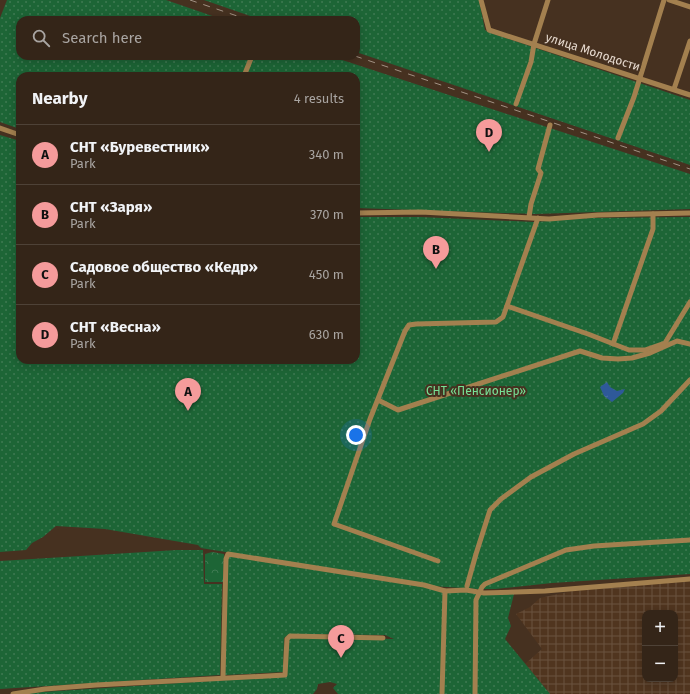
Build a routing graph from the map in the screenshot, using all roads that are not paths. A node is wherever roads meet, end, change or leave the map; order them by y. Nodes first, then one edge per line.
1 (481, 0) edge
2 (548, 0) edge
3 (664, 0) edge
4 (669, 0) edge
5 (690, 7) edge
6 (690, 41) edge
7 (534, 44) junction
8 (250, 60) edge
9 (246, 72) edge
10 (640, 78) junction
11 (674, 89) junction
12 (690, 94) edge
13 (516, 104) dead end
14 (550, 125) dead end
15 (0, 128) edge
16 (16, 133) edge
17 (618, 138) dead end
18 (360, 213) edge
19 (690, 213) edge
20 (653, 214) junction
21 (529, 217) junction
22 (538, 218) junction
23 (690, 302) edge
24 (507, 306) junction
25 (613, 344) junction
26 (690, 344) edge
27 (690, 380) edge
28 (378, 400) junction
29 (690, 540) edge
30 (438, 561) dead end
31 (690, 579) edge
32 (467, 586) dead end
33 (445, 591) junction
34 (480, 592) junction
35 (383, 638) dead end
36 (223, 677) junction
37 (13, 694) edge
38 (442, 694) edge
39 (475, 694) edge

1 - 7 street, улица Молодости
2 - 7 street
3 - 10 street
4 - 5 street
6 - 11 street
7 - 10 street, улица Молодости
7 - 13 street
8 - 9 street
10 - 11 street, улица Молодости
10 - 17 street
11 - 12 street, улица Молодости
14 - 21 street
15 - 16 street
18 - 21 street
19 - 20 street
20 - 22 street
20 - 25 street
21 - 22 street
22 - 24 street
23 - 25 street
24 - 25 street
24 - 28 street
26 - 28 street
27 - 32 street
28 - 30 street
29 - 34 street
31 - 34 street
33 - 34 street
33 - 36 street
33 - 38 street
34 - 39 street
35 - 36 street
36 - 37 street

